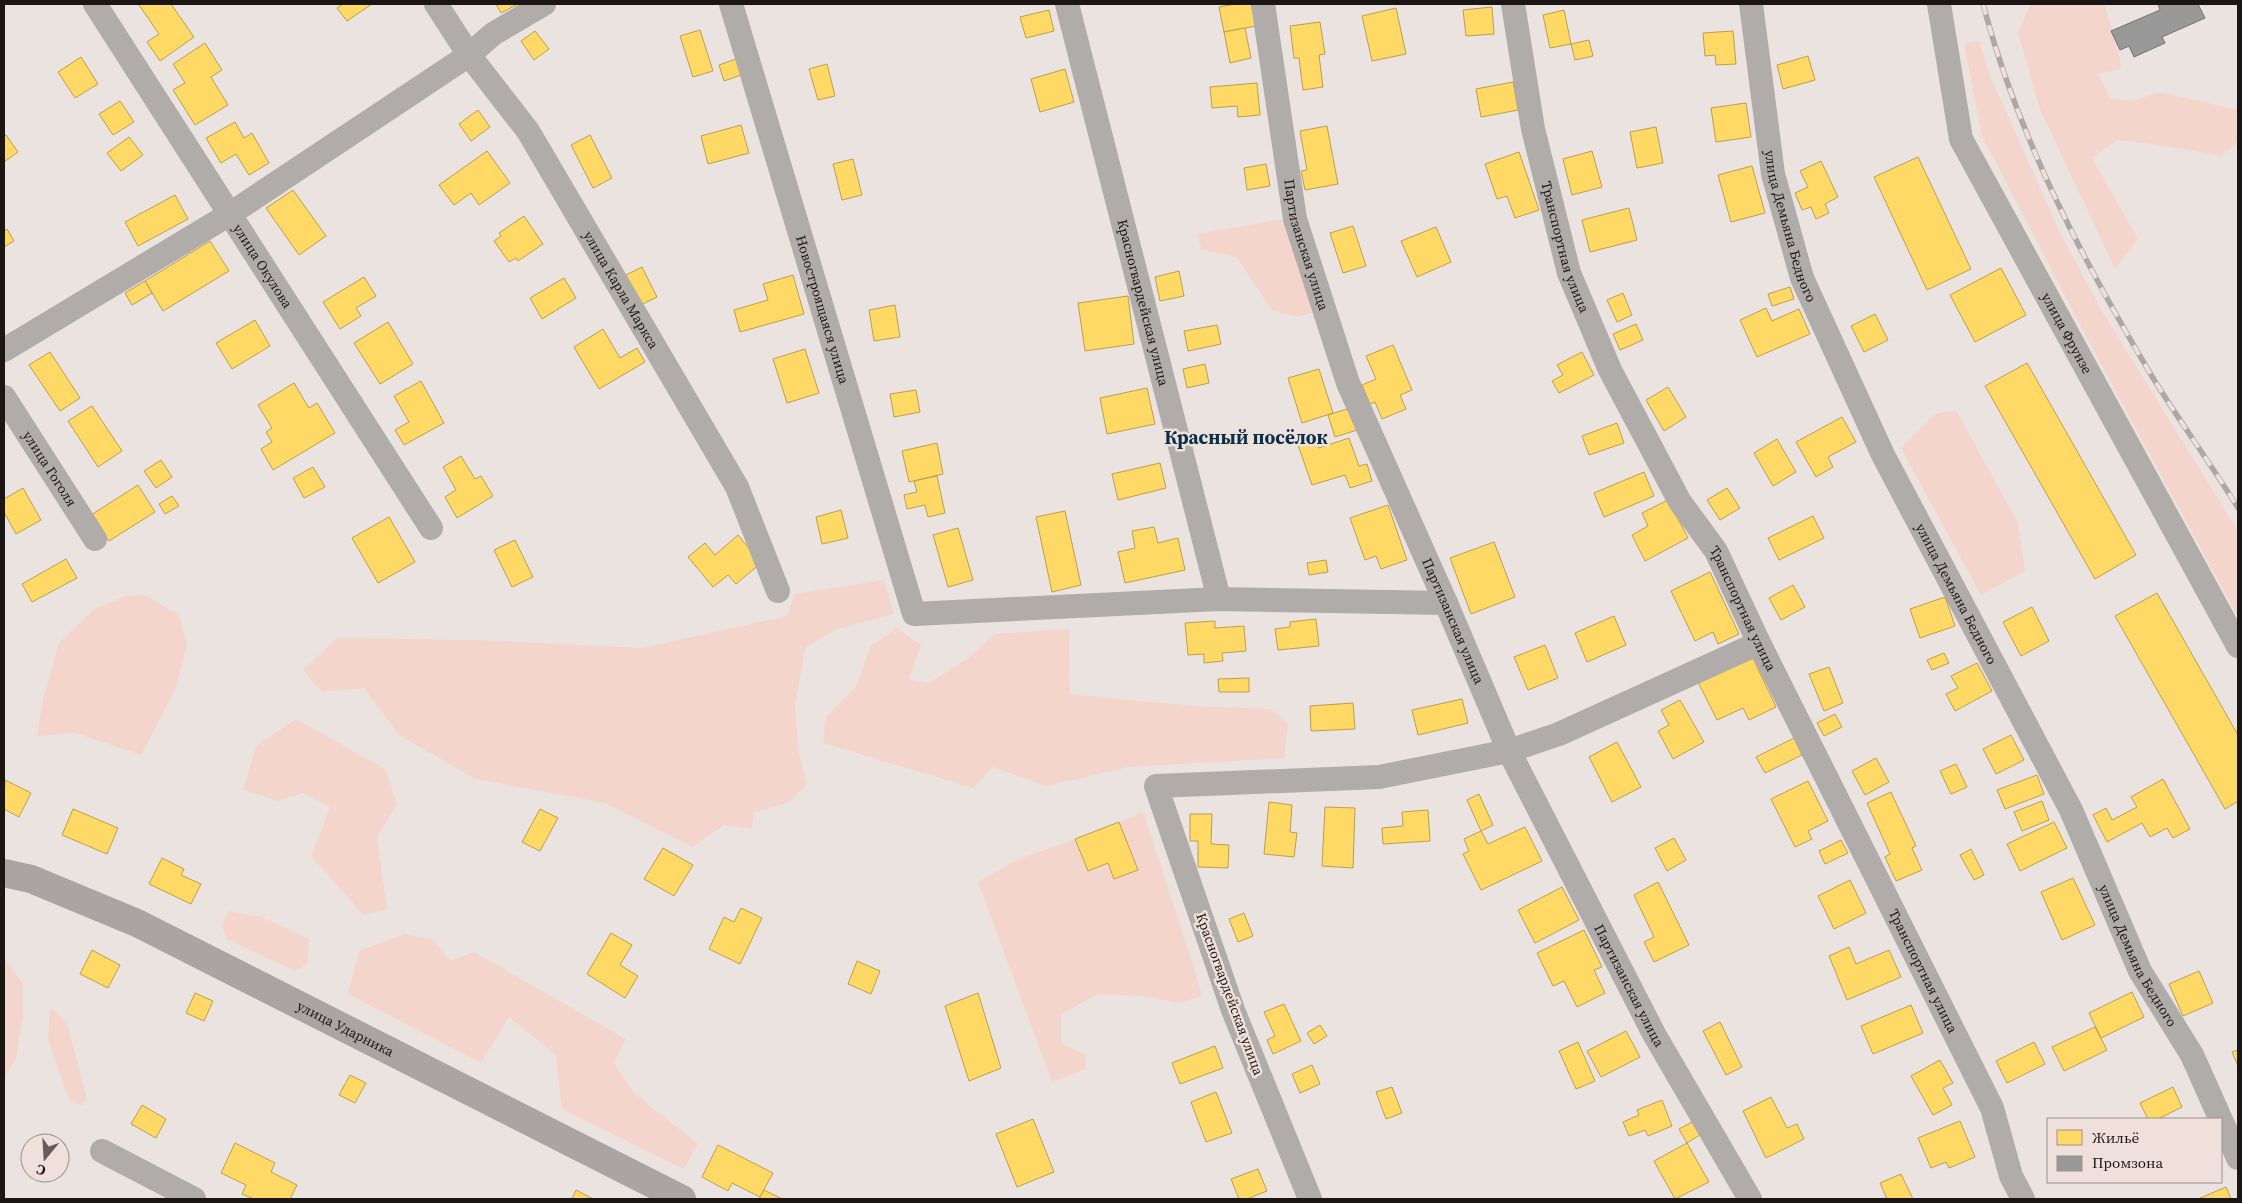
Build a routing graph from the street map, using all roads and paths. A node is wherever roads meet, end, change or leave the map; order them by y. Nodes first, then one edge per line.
1 (95, 4) edge
2 (436, 4) edge
3 (544, 4) edge
4 (731, 4) edge
5 (1068, 4) edge
6 (1263, 4) edge
7 (1513, 4) edge
8 (1751, 4) edge
9 (1939, 4) edge
10 (469, 55) junction
11 (230, 214) junction
12 (4, 350) edge
13 (4, 397) edge
14 (431, 528) dead end
15 (95, 539) dead end
16 (778, 590) dead end
17 (1219, 599) junction
18 (1446, 603) junction
19 (1759, 643) junction
20 (2238, 646) edge
21 (1509, 751) junction
22 (4, 872) edge
23 (2220, 1118) edge
24 (2222, 1122) edge
25 (102, 1151) dead end
26 (2238, 1158) edge
27 (194, 1199) edge
28 (682, 1199) edge
29 (1310, 1199) edge
30 (1750, 1199) edge
31 (2023, 1199) edge

1 - 11 street, улица Окулова
2 - 10 street, улица Карла Маркса
3 - 10 street
4 - 17 street, Новостроящаяся улица
5 - 17 street, Красногвардейская улица
6 - 18 street, Партизанская улица
7 - 19 street, Транспортная улица
8 - 23 street, улица Демьяна Бедного
9 - 20 street, улица Фрунзе
10 - 11 street
10 - 16 street, улица Карла Маркса
11 - 12 street
11 - 14 street, улица Окулова
13 - 15 street, улица Гоголя
17 - 18 street
18 - 21 street, Партизанская улица
19 - 21 street
19 - 31 street, Транспортная улица
21 - 29 street, Красногвардейская улица
21 - 30 street, Партизанская улица
22 - 28 main road, улица Ударника
24 - 26 street, улица Демьяна Бедного
25 - 27 street

